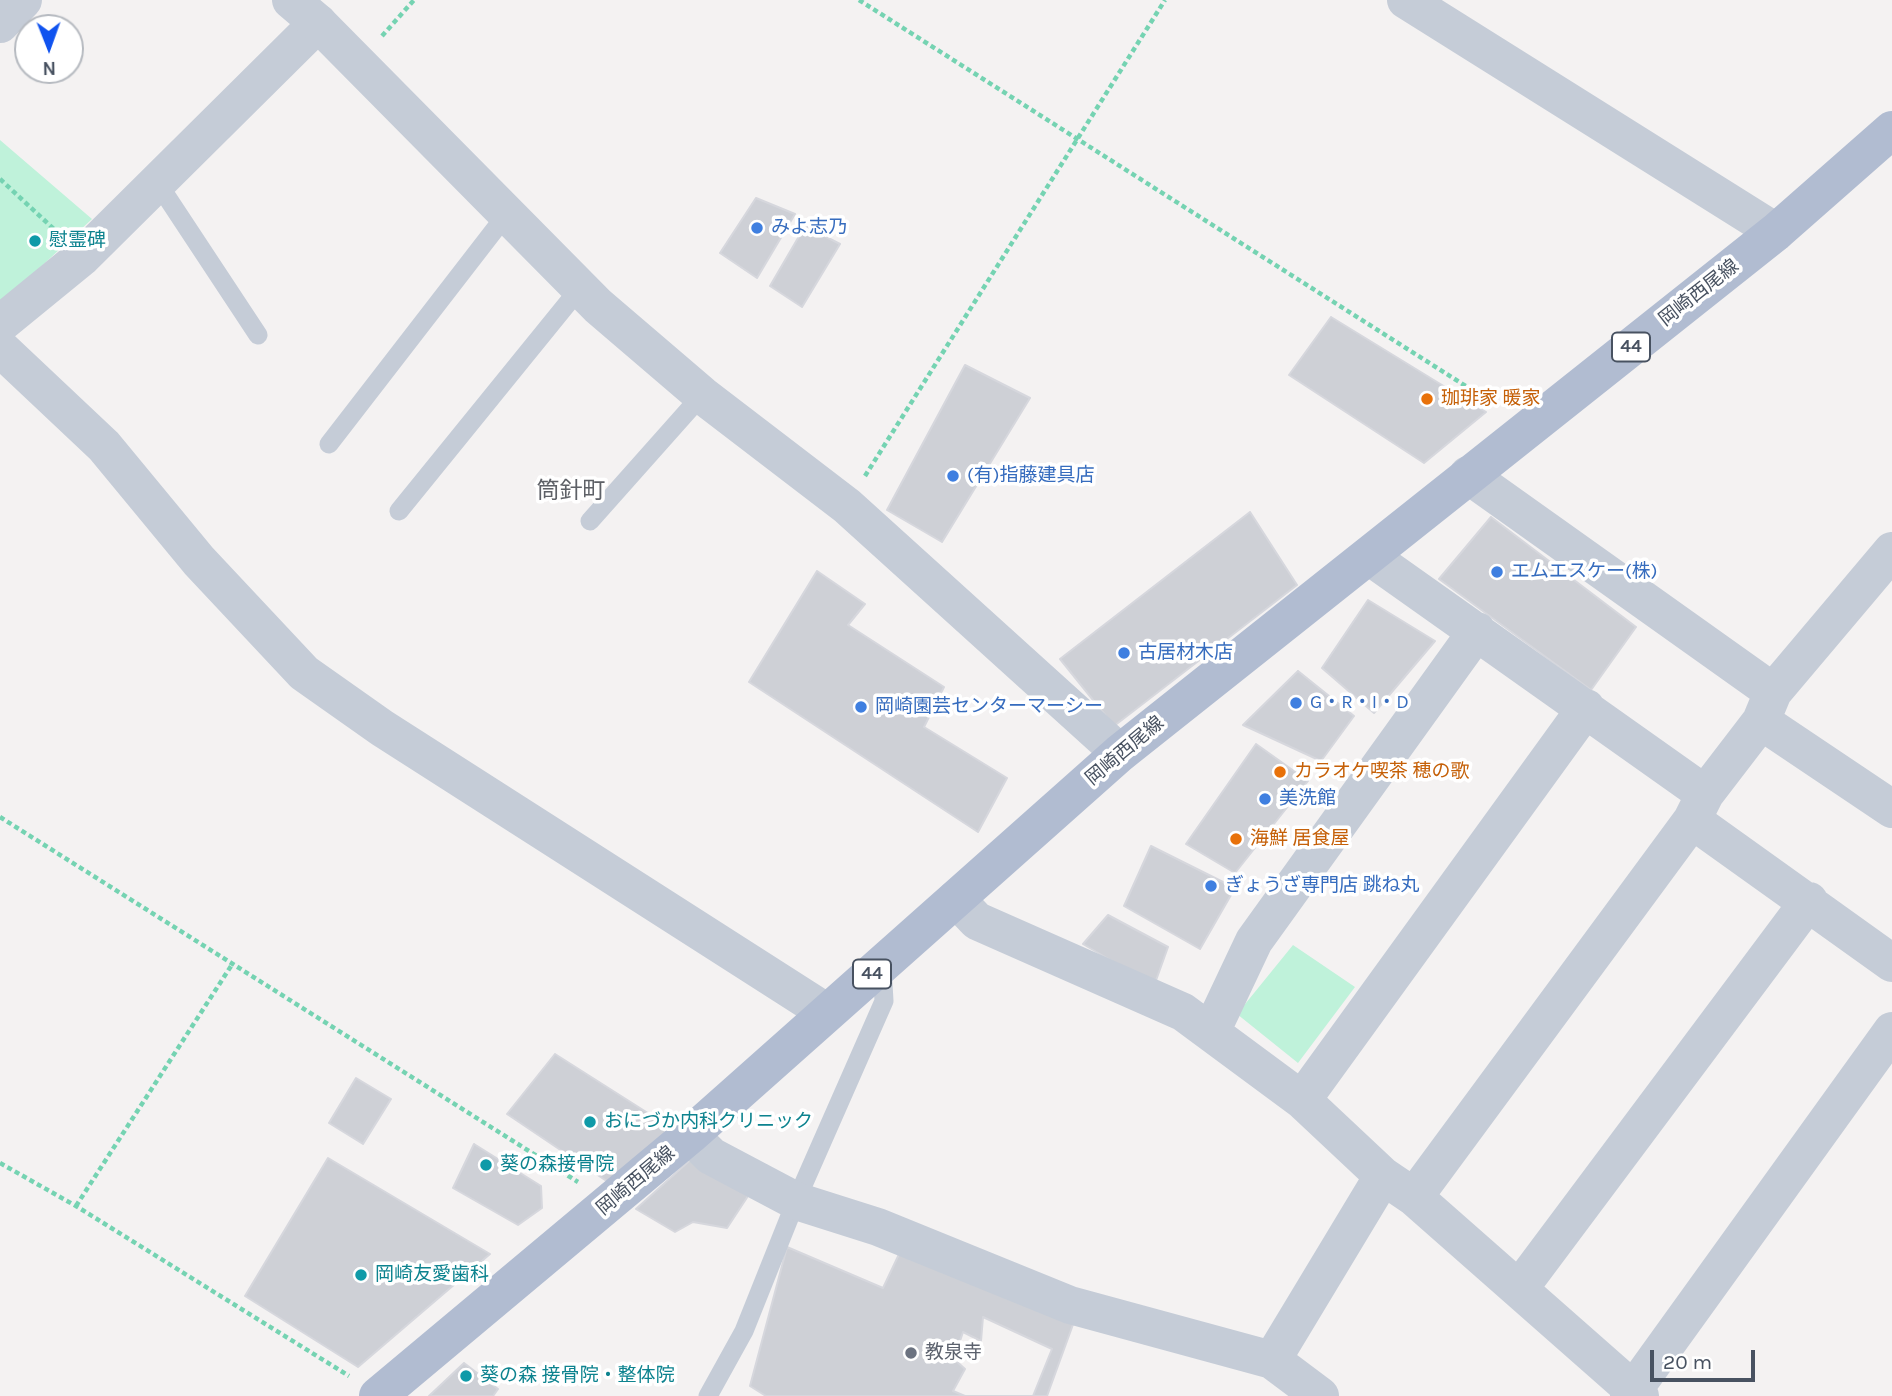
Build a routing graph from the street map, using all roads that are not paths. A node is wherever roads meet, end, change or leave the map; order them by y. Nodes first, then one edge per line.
1 (23, 0) edge
2 (1406, 0) edge
3 (304, 11) edge
4 (0, 24) edge
5 (1891, 131) edge
6 (157, 182) junction
7 (506, 215) junction
8 (1776, 232) junction
9 (580, 288) junction
10 (0, 324) edge
11 (258, 335) dead end
12 (0, 348) edge
13 (702, 395) junction
14 (329, 444) dead end
15 (1468, 475) junction
16 (399, 511) dead end
17 (590, 522) dead end
18 (1892, 551) edge
19 (1369, 556) junction
20 (1477, 631) junction
21 (1767, 706) junction
22 (1586, 708) junction
23 (1120, 753) junction
24 (1698, 807) junction
25 (1892, 809) edge
26 (956, 899) junction
27 (1809, 901) junction
28 (1892, 962) edge
29 (882, 965) junction
30 (826, 1012) junction
31 (1892, 1031) edge
32 (1211, 1032) junction
33 (1302, 1100) junction
34 (690, 1135) junction
35 (1382, 1176) junction
36 (1414, 1196) junction
37 (796, 1201) junction
38 (1519, 1289) junction
39 (1272, 1360) junction
40 (1634, 1394) edge
41 (379, 1396) edge
42 (708, 1396) edge
43 (1320, 1396) edge

1 - 4 street
2 - 8 street
3 - 6 street
3 - 7 street
5 - 8 main road, 岡崎西尾線 / 44
6 - 10 street
6 - 11 lane
7 - 9 street
7 - 14 lane
8 - 15 main road, 岡崎西尾線 / 44
9 - 13 street
9 - 16 lane
12 - 30 street
13 - 17 lane
13 - 23 street
15 - 19 main road, 岡崎西尾線 / 44
15 - 21 street
18 - 21 street
19 - 20 street
19 - 23 main road, 岡崎西尾線 / 44
20 - 22 street
20 - 32 street
21 - 24 street
21 - 25 street
22 - 24 street
22 - 33 street
23 - 26 main road, 岡崎西尾線 / 44
24 - 27 street
24 - 36 street
26 - 29 main road, 岡崎西尾線 / 44
26 - 32 street
27 - 28 street
27 - 38 street
29 - 30 main road, 岡崎西尾線 / 44
29 - 37 lane
30 - 34 main road, 岡崎西尾線 / 44
31 - 40 street
32 - 33 street
33 - 35 street
34 - 37 street
34 - 41 main road, 岡崎西尾線 / 44
35 - 36 street
35 - 39 street
36 - 38 street
37 - 39 street
37 - 42 lane
38 - 40 street
39 - 43 street

